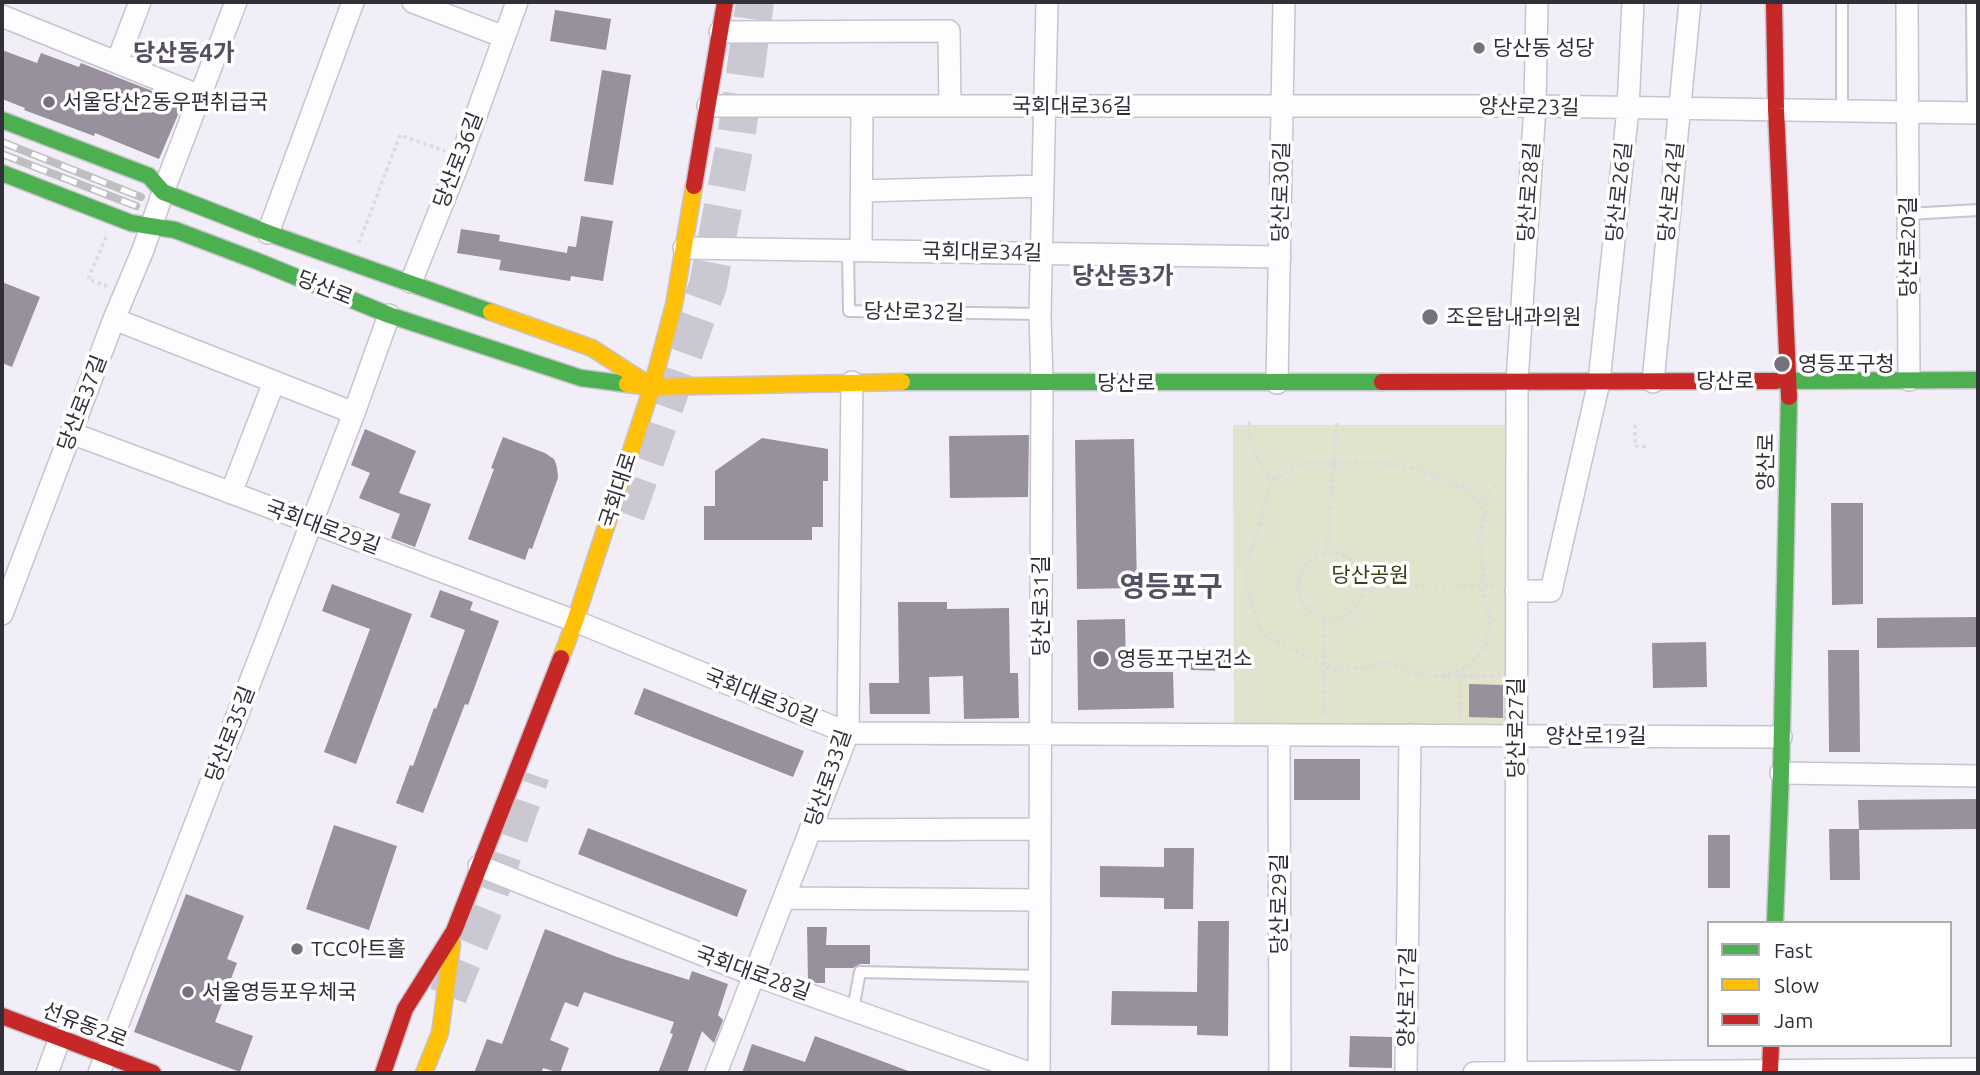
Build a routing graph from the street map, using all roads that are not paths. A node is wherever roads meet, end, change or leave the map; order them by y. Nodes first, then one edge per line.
1 (140, 2) edge
2 (236, 2) edge
3 (353, 2) edge
4 (413, 2) edge
5 (517, 2) edge
6 (725, 2) edge
7 (1047, 2) edge
8 (1284, 2) edge
9 (1537, 2) edge
10 (1633, 2) edge
11 (1690, 2) edge
12 (1774, 2) edge
13 (1842, 2) edge
14 (1908, 2) edge
15 (1972, 2) edge
16 (2, 16) edge
17 (720, 32) junction
18 (505, 37) junction
19 (117, 62) junction
20 (200, 96) junction
21 (708, 106) junction
22 (862, 106) junction
23 (950, 106) junction
24 (1044, 106) junction
25 (1535, 106) junction
26 (1283, 107) junction
27 (1628, 109) junction
28 (1679, 109) junction
29 (1776, 110) junction
30 (1842, 111) junction
31 (1907, 113) junction
32 (1975, 113) edge
33 (2, 120) edge
34 (2, 173) edge
35 (1042, 186) junction
36 (862, 191) junction
37 (163, 192) junction
38 (1978, 210) edge
39 (1908, 214) junction
40 (151, 225) junction
41 (276, 236) junction
42 (684, 248) junction
43 (854, 250) junction
44 (1041, 253) junction
45 (1280, 257) junction
46 (249, 258) junction
47 (411, 282) junction
48 (389, 314) junction
49 (1040, 314) junction
50 (114, 319) junction
51 (1909, 380) junction
52 (1978, 380) edge
53 (1789, 381) junction
54 (274, 382) junction
55 (852, 382) junction
56 (1517, 382) junction
57 (1599, 382) junction
58 (1653, 382) junction
59 (1042, 383) junction
60 (1277, 383) junction
61 (652, 387) junction
62 (354, 413) junction
63 (71, 433) junction
64 (231, 493) junction
65 (311, 523) junction
66 (1516, 589) junction
67 (2, 614) edge
68 (575, 621) junction
69 (848, 733) junction
70 (1040, 734) junction
71 (1279, 734) junction
72 (1410, 735) junction
73 (1516, 735) junction
74 (1781, 737) junction
75 (1781, 774) junction
76 (1978, 776) edge
77 (1040, 829) junction
78 (810, 830) junction
79 (479, 866) junction
80 (784, 898) junction
81 (1040, 900) junction
82 (1775, 921) edge
83 (454, 931) junction
84 (754, 975) junction
85 (1040, 975) junction
86 (853, 1009) junction
87 (2, 1016) edge
88 (60, 1038) junction
89 (1771, 1047) edge
90 (102, 1064) edge
91 (1978, 1069) edge
92 (1900, 1071) edge
93 (1770, 1072) edge
94 (47, 1073) edge
95 (153, 1073) edge
96 (383, 1073) edge
97 (424, 1073) edge
98 (716, 1073) edge
99 (1029, 1073) edge
100 (1039, 1073) edge
101 (1280, 1073) edge
102 (1406, 1073) edge
103 (1474, 1073) edge
104 (1516, 1073) edge

1 - 19 street
2 - 20 street, 당산로37길
3 - 41 street
4 - 18 street
5 - 18 street, 당산로36길
6 - 17 main road, 국회대로
7 - 24 street
8 - 26 street, 당산로30길
9 - 25 street, 당산로28길
10 - 27 street, 당산로26길
11 - 28 street, 당산로24길
12 - 29 main road, 양산로
13 - 30 lane
14 - 31 street, 당산로20길
15 - 32 lane
16 - 19 street
17 - 21 main road, 국회대로
17 - 23 street
18 - 47 street, 당산로36길
19 - 20 street
20 - 37 street, 당산로37길
21 - 22 street, 국회대로36길
21 - 42 main road, 국회대로
22 - 23 street, 국회대로36길
22 - 36 street
23 - 24 street, 국회대로36길
24 - 26 street, 국회대로36길
24 - 35 street
25 - 26 street, 양산로23길
25 - 27 street, 양산로23길
25 - 56 street, 당산로28길
26 - 45 street, 당산로30길
27 - 28 street, 양산로23길
27 - 57 street, 당산로26길
28 - 29 street, 양산로23길
28 - 58 street, 당산로24길
29 - 30 street
29 - 53 main road, 양산로
30 - 31 street
31 - 32 street
31 - 39 street, 당산로20길
33 - 37 main road, 당산로
34 - 40 main road, 당산로
35 - 36 street
35 - 44 street
36 - 43 street
37 - 40 street, 당산로37길
37 - 41 main road, 당산로
38 - 39 lane
39 - 51 street, 당산로20길
40 - 46 main road, 당산로
40 - 50 street, 당산로37길
41 - 46 main road
41 - 47 main road, 당산로
42 - 43 street, 국회대로34길
42 - 61 main road, 국회대로
43 - 44 street, 국회대로34길
43 - 49 lane, 당산로32길
44 - 45 street, 국회대로34길
44 - 49 street
45 - 60 street, 당산로30길
46 - 48 main road, 당산로
47 - 61 main road, 당산로
48 - 61 main road, 당산로
48 - 62 street, 당산로35길
49 - 59 street
50 - 54 street
50 - 63 street, 당산로37길
51 - 52 main road, 당산로
51 - 53 main road, 당산로
53 - 58 main road, 당산로
53 - 74 main road, 양산로
54 - 62 street
54 - 64 street
55 - 59 main road, 당산로
55 - 61 main road, 당산로
55 - 69 street, 당산로33길
56 - 57 main road, 당산로
56 - 60 main road, 당산로
56 - 66 street, 당산로27길
57 - 58 main road, 당산로
57 - 66 street
59 - 60 main road, 당산로
59 - 70 street, 당산로31길
61 - 68 main road, 국회대로
62 - 65 street, 당산로35길
63 - 64 street, 국회대로29길
63 - 67 street, 당산로37길
64 - 65 street, 국회대로29길
65 - 68 street, 국회대로29길
65 - 90 street, 당산로35길
66 - 73 street, 당산로27길
68 - 69 street, 국회대로30길
68 - 79 main road, 국회대로
69 - 70 street, 국회대로30길
69 - 78 street, 당산로33길
70 - 71 street, 양산로19길
70 - 77 street, 당산로31길
71 - 72 street, 양산로19길
71 - 101 street, 당산로29길
72 - 73 street, 양산로19길
72 - 102 street, 양산로17길
73 - 74 street, 양산로19길
73 - 104 street, 당산로27길
74 - 75 main road, 양산로
75 - 76 street
75 - 82 main road, 양산로
77 - 78 street
77 - 81 street, 당산로31길
78 - 80 street, 당산로33길
79 - 83 main road, 국회대로
79 - 84 street, 국회대로28길
80 - 81 street
80 - 84 street, 당산로33길
81 - 85 street, 당산로31길
83 - 96 main road, 국회대로
83 - 97 main road, 국회대로
84 - 86 street, 국회대로28길
84 - 98 street, 당산로33길
85 - 86 lane
85 - 100 street, 당산로31길
86 - 99 street, 국회대로28길
87 - 88 main road, 선유동2로
88 - 90 main road, 선유동2로
88 - 94 street
89 - 93 main road
90 - 95 main road, 선유동2로
91 - 92 street
92 - 93 street
93 - 104 street
103 - 104 street

